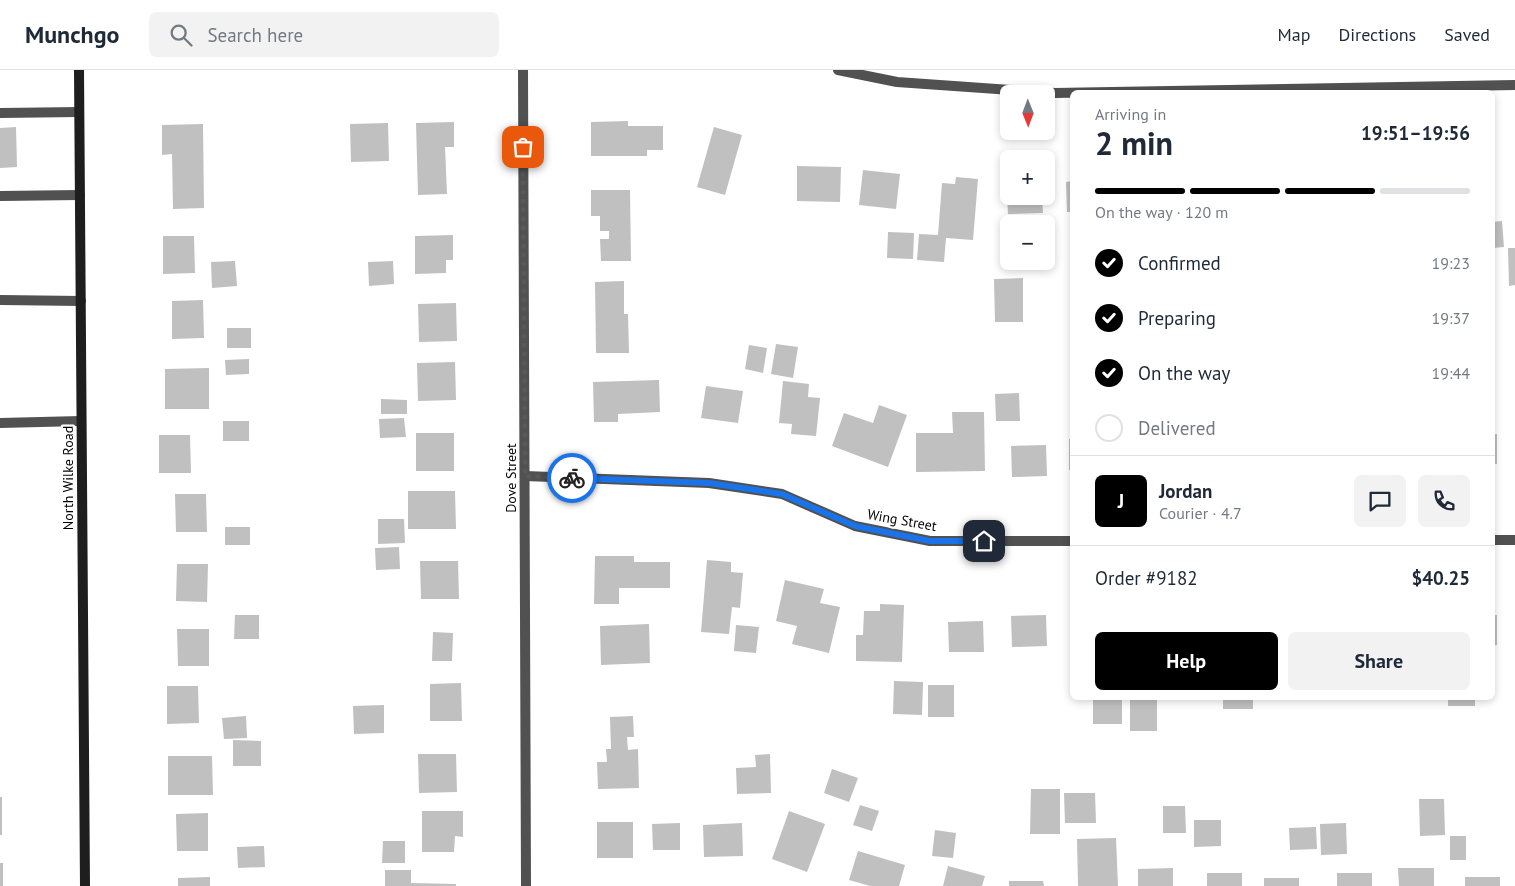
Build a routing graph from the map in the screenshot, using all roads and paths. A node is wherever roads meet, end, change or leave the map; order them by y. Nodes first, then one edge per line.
1 (78, 70) edge
2 (523, 70) edge
3 (838, 70) edge
4 (1515, 85) edge
5 (1186, 90) edge
6 (1070, 92) edge
7 (79, 112) junction
8 (0, 113) edge
9 (80, 195) junction
10 (0, 196) edge
11 (0, 300) edge
12 (81, 301) junction
13 (81, 421) junction
14 (0, 423) edge
15 (525, 476) junction
16 (1495, 540) edge
17 (1515, 540) edge
18 (1070, 541) edge
19 (85, 886) edge
20 (526, 886) edge

1 - 7 main road, North Wilke Road
2 - 15 street, Dove Street
3 - 6 street
4 - 5 street
7 - 8 street
7 - 9 main road, North Wilke Road
9 - 10 street
9 - 12 main road, North Wilke Road
11 - 12 street
12 - 13 main road, North Wilke Road
13 - 14 street
13 - 19 main road, North Wilke Road
15 - 18 street, Wing Street
15 - 20 street, Dove Street
16 - 17 street

